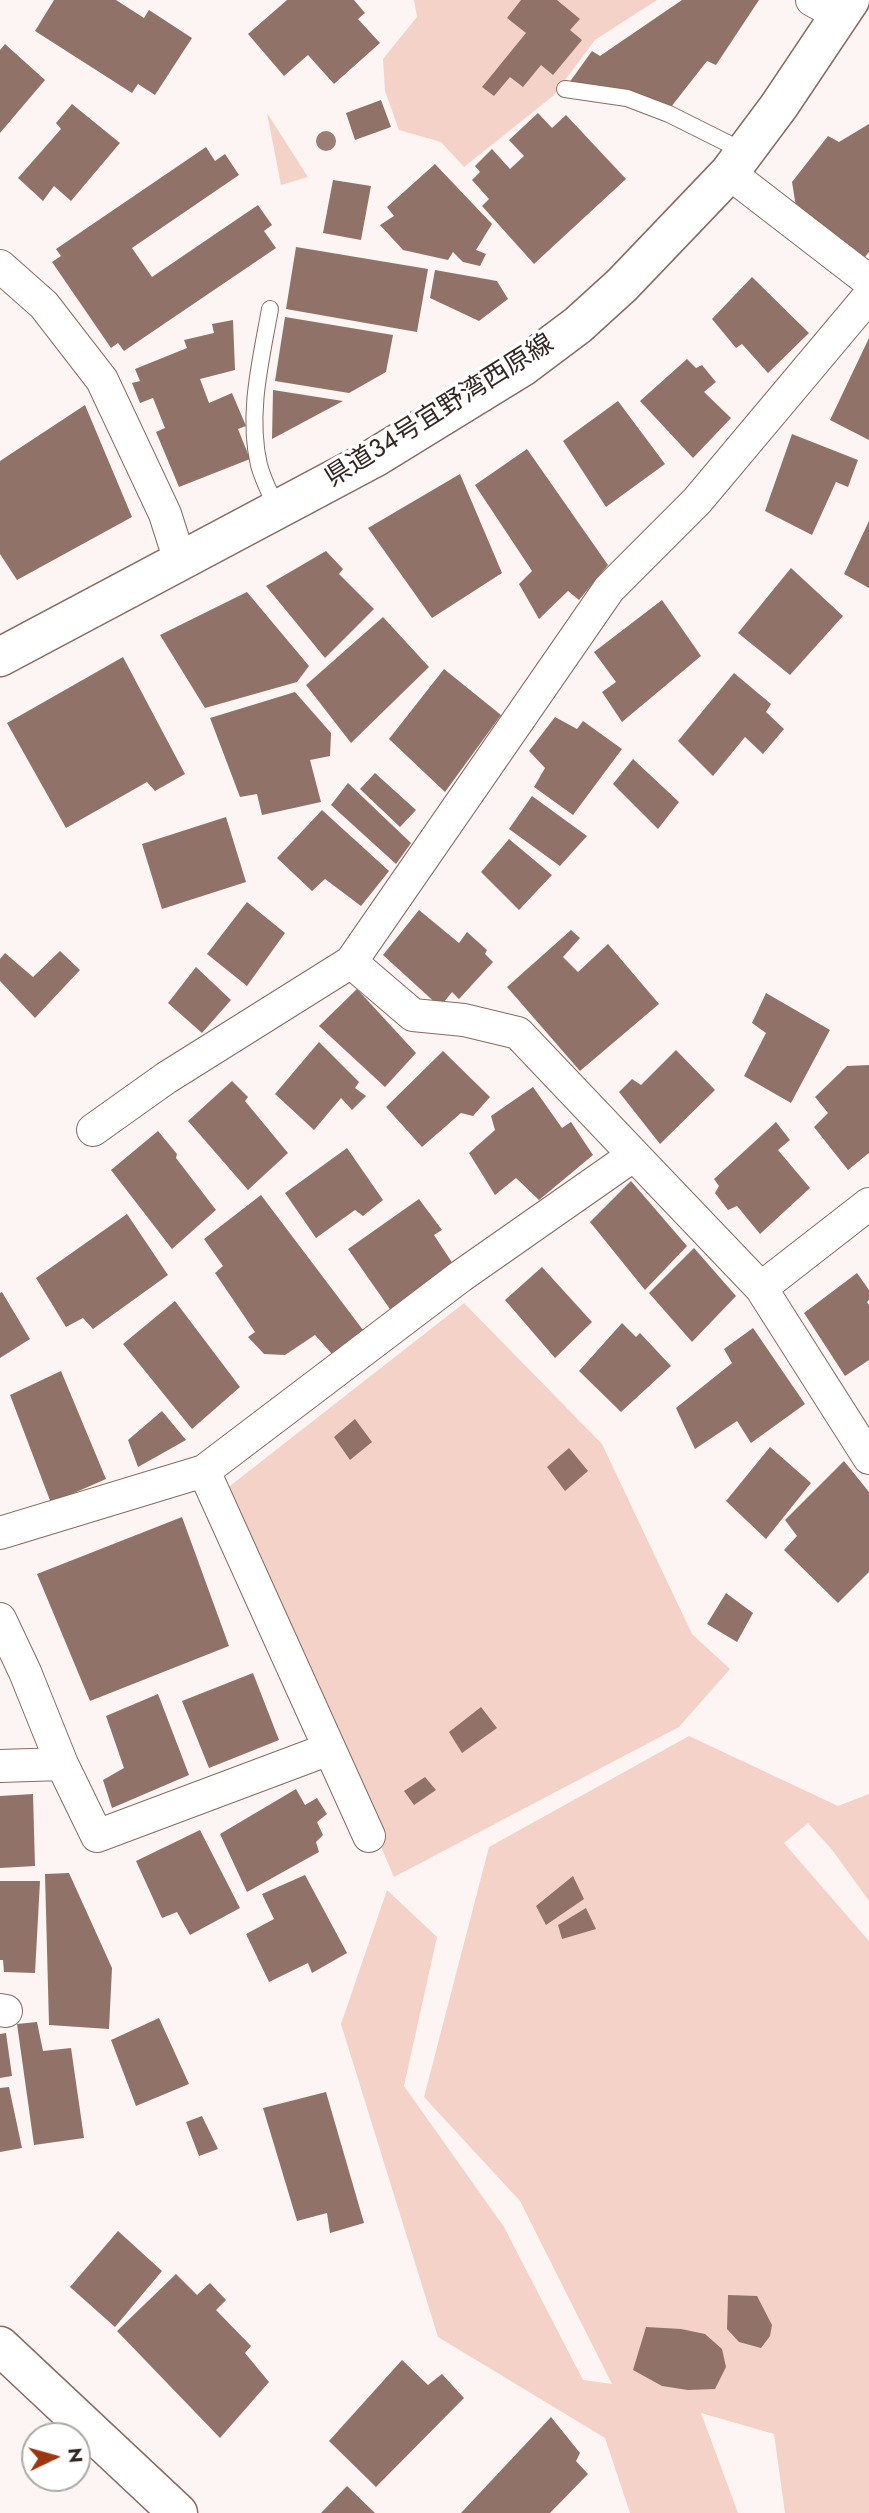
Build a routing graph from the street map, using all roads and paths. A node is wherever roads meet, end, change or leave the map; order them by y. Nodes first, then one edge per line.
1 (834, 5) edge
2 (565, 89) dead end
3 (737, 163) junction
4 (0, 266) edge
5 (869, 281) edge
6 (869, 296) edge
7 (270, 309) dead end
8 (278, 510) junction
9 (180, 561) junction
10 (0, 657) edge
11 (351, 962) junction
12 (93, 1130) dead end
13 (634, 1155) junction
14 (869, 1204) edge
15 (761, 1288) junction
16 (869, 1458) edge
17 (204, 1471) junction
18 (0, 1533) edge
19 (0, 1619) edge
20 (329, 1749) junction
21 (62, 1764) junction
22 (0, 1766) edge
23 (369, 1836) dead end
24 (0, 2346) edge
25 (178, 2513) edge

1 - 3 main road, 県道34号宜野湾西原線
2 - 3 lane
3 - 5 street
3 - 8 main road, 県道34号宜野湾西原線
4 - 9 street
6 - 11 street
7 - 8 lane
8 - 9 main road, 県道34号宜野湾西原線
9 - 10 main road, 県道34号宜野湾西原線
11 - 12 street
11 - 13 street
13 - 15 street
13 - 17 street
14 - 15 street
15 - 16 street
17 - 18 street
17 - 20 street
19 - 21 street
20 - 21 street
20 - 23 street
21 - 22 street
24 - 25 main road

